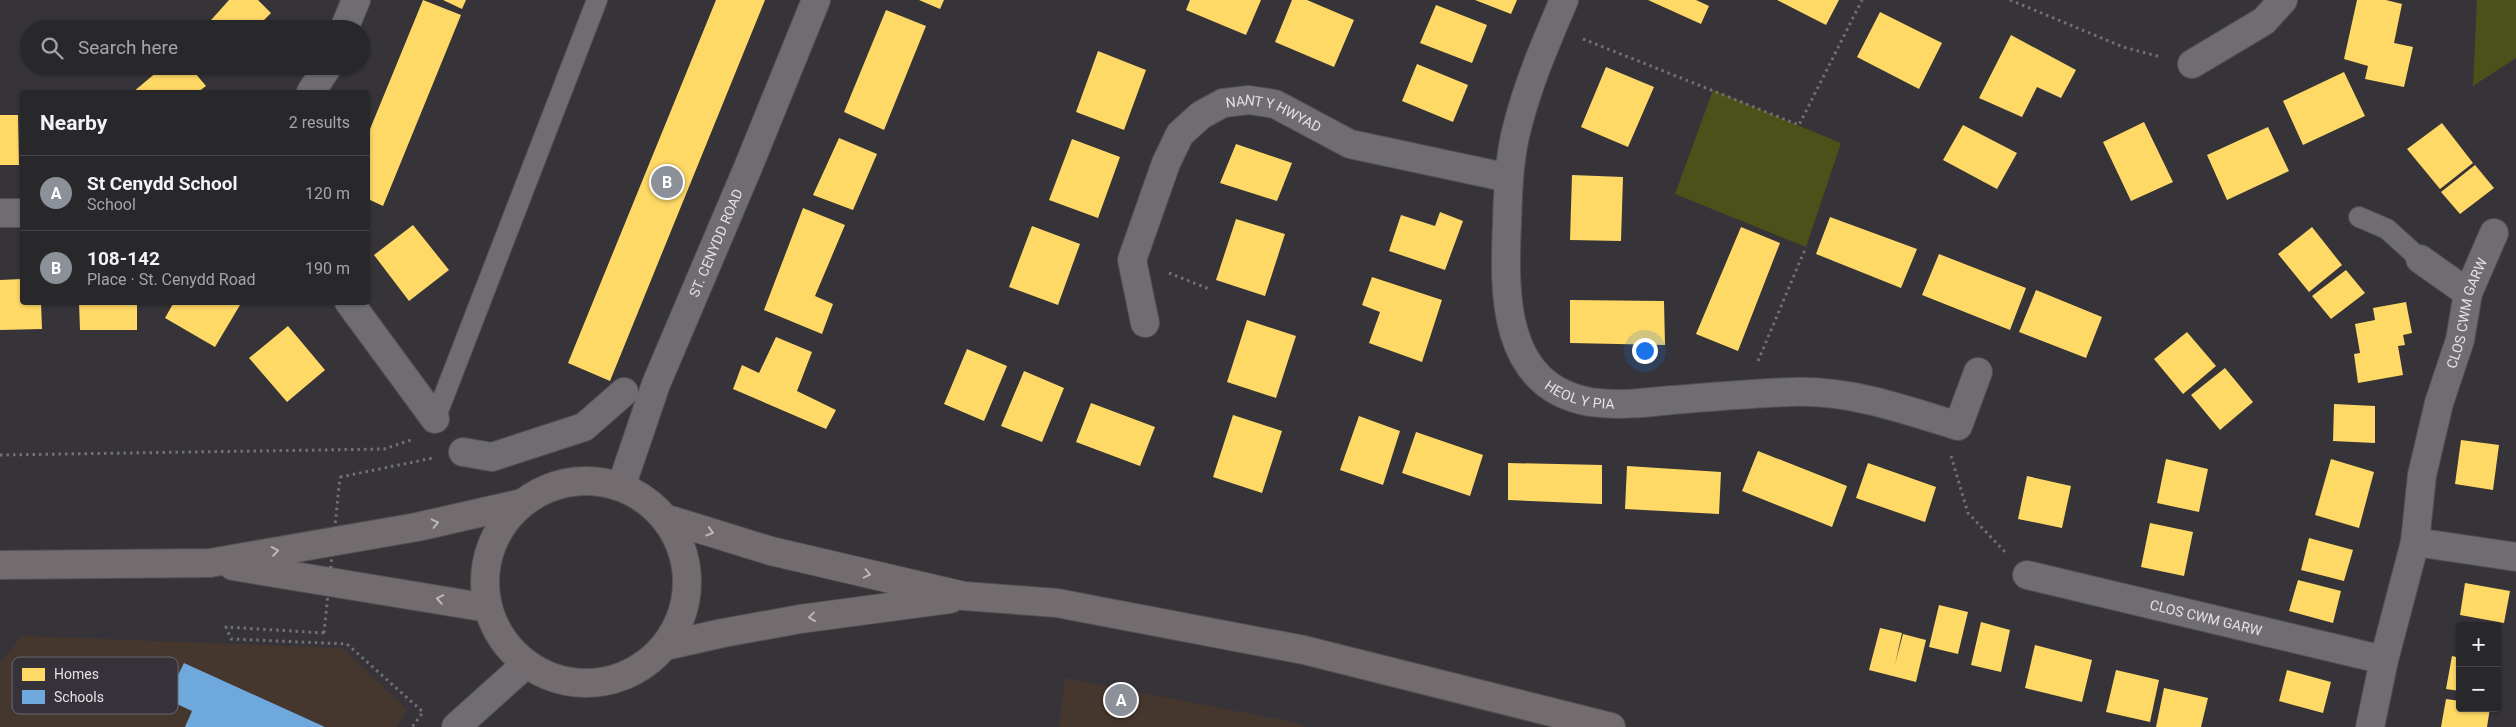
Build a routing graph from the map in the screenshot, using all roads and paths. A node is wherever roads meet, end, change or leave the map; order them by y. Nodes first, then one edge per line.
1 (356, 0) edge
2 (597, 0) edge
3 (816, 0) edge
4 (1564, 0) edge
5 (1862, 0) edge
6 (2010, 0) edge
7 (2283, 0) edge
8 (348, 20) edge
9 (1552, 27) junction
10 (2192, 64) joint
11 (322, 75) edge
12 (312, 90) edge
13 (1509, 178) junction
14 (0, 213) edge
15 (20, 213) edge
16 (2359, 217) dead end
17 (2494, 233) dead end
18 (1806, 247) dead end
19 (2420, 260) joint
20 (1165, 267) dead end
21 (1209, 289) dead end
22 (2468, 293) junction
23 (352, 305) edge
24 (1145, 323) dead end
25 (1978, 372) dead end
26 (624, 392) dead end
27 (1744, 395) junction
28 (435, 418) junction
29 (1950, 450) dead end
30 (463, 452) joint
31 (0, 455) edge
32 (621, 487) junction
33 (523, 503) junction
34 (664, 518) junction
35 (2415, 542) junction
36 (2516, 557) edge
37 (210, 563) junction
38 (0, 565) edge
39 (2027, 575) joint
40 (964, 596) junction
41 (488, 608) junction
42 (665, 646) junction
43 (2384, 660) junction
44 (526, 664) junction
45 (412, 727) edge
46 (456, 727) edge
47 (1611, 727) edge
48 (2370, 727) edge

1 - 8 street
2 - 28 lane
3 - 32 street, ST. CENYDD ROAD
4 - 9 street, HEOL Y PIA
5 - 9 path
6 - 10 path
7 - 10 street
9 - 13 street, HEOL Y PIA
11 - 12 street
13 - 24 street, NANT Y HWYAD
13 - 27 street, HEOL Y PIA
14 - 15 street
16 - 19 lane
17 - 22 street, CLOS CWM GARW
18 - 27 path
19 - 22 street
20 - 21 path
22 - 35 street, CLOS CWM GARW
23 - 28 street
25 - 27 street, HEOL Y PIA
26 - 30 street
28 - 31 path
29 - 39 path
30 - 45 path, bridge
32 - 33 main road
32 - 34 main road
37 -> 33 main road
33 - 41 main road
34 -> 40 main road
34 - 42 main road
35 - 36 street
35 - 43 street, CLOS CWM GARW
37 - 38 main road
41 -> 37 main road
39 - 43 street, CLOS CWM GARW
40 -> 42 main road
40 - 47 main road
41 - 44 main road
42 - 44 main road
43 - 48 street, CLOS CWM GARW
44 - 46 street

